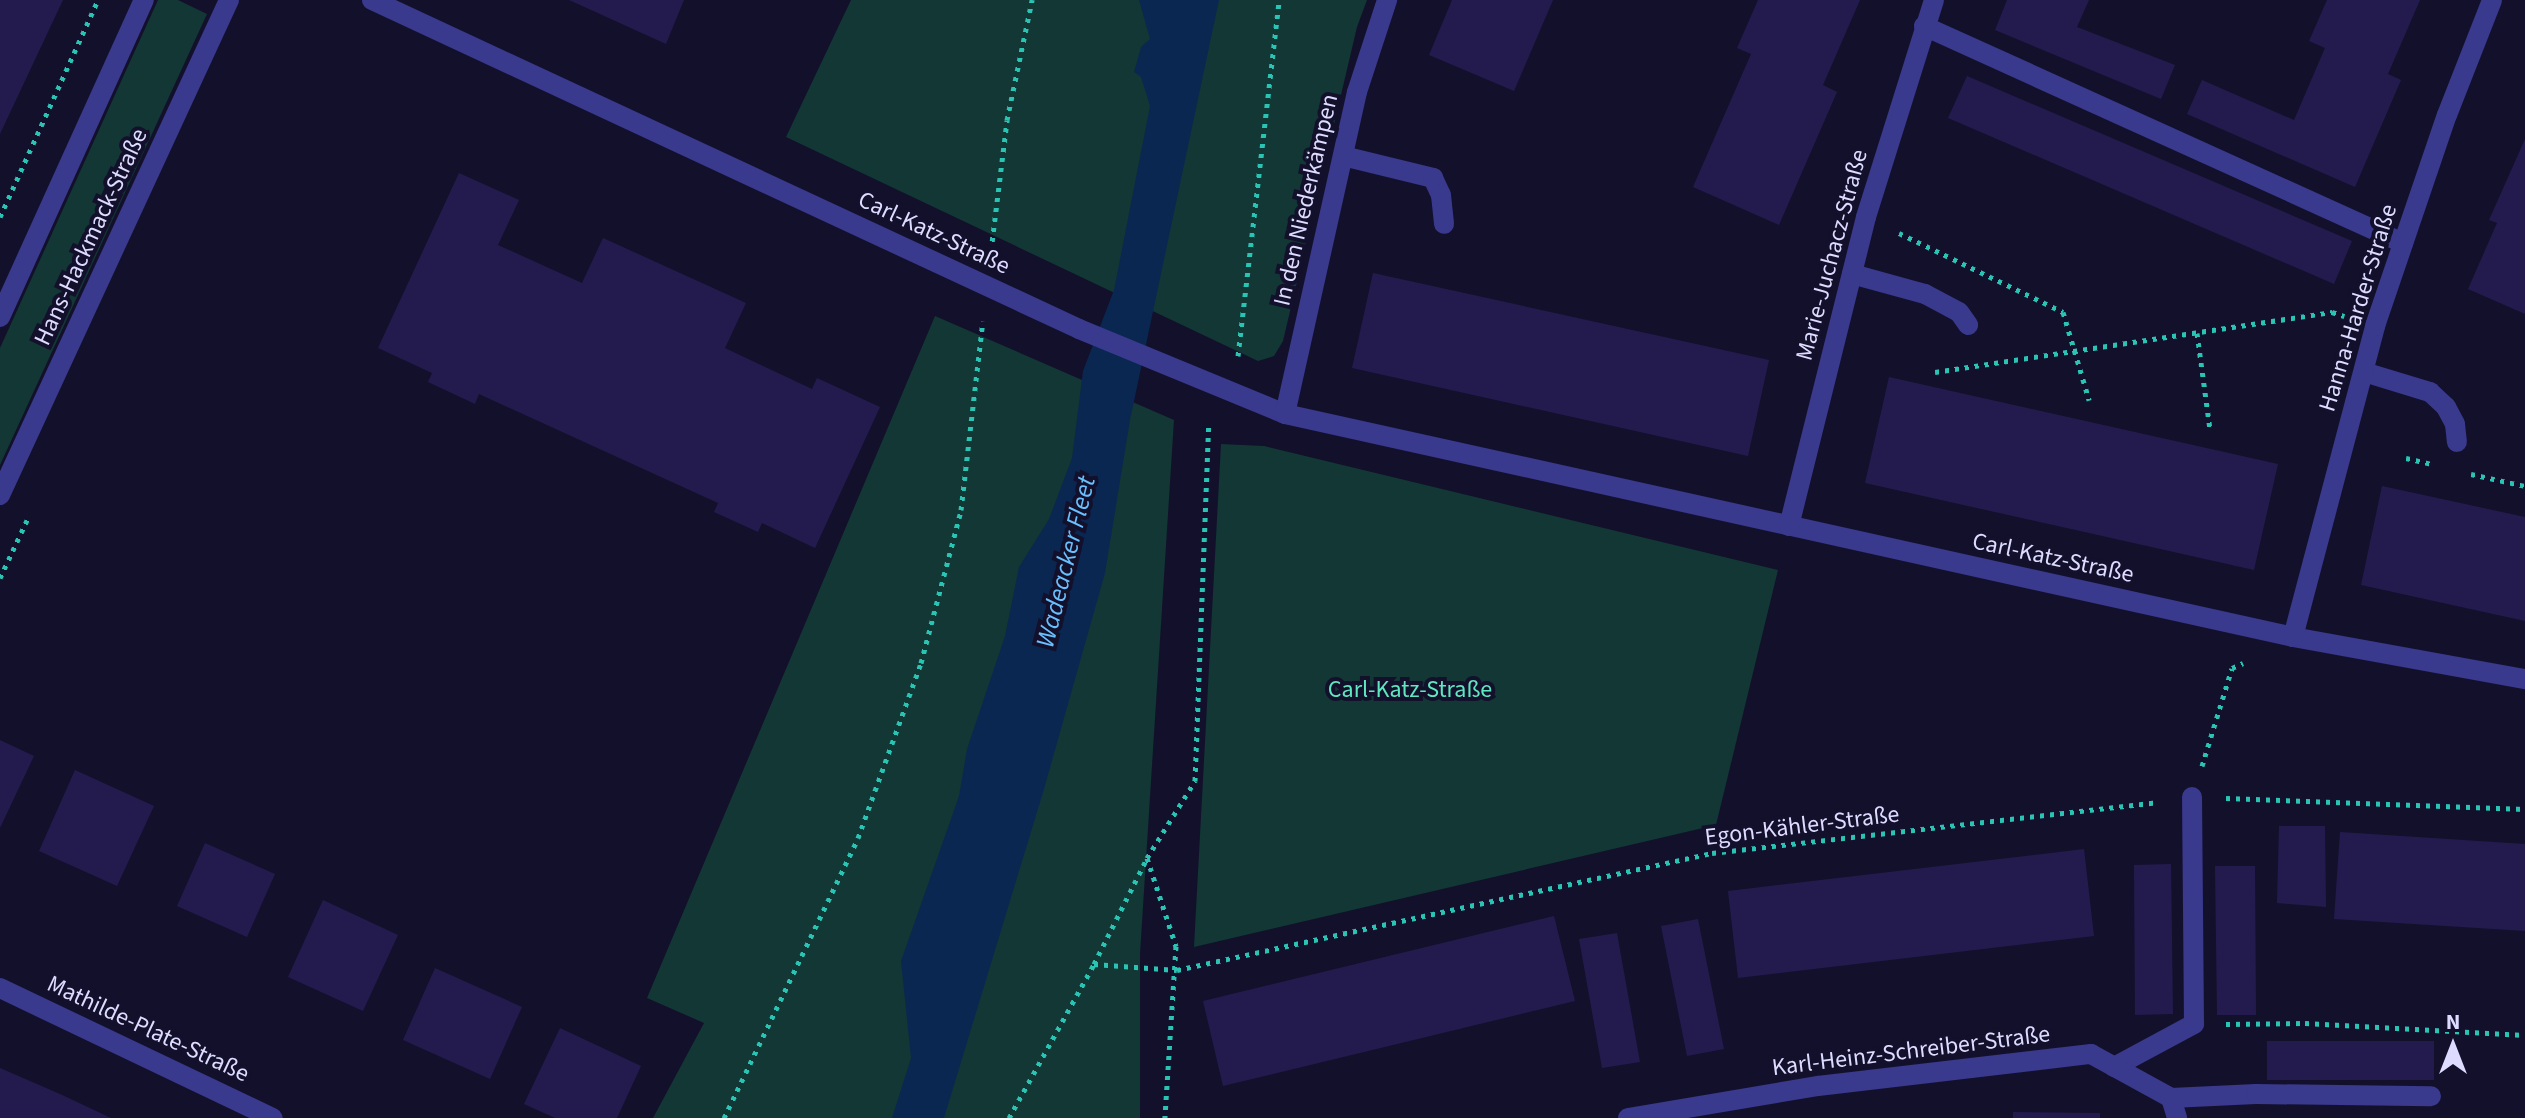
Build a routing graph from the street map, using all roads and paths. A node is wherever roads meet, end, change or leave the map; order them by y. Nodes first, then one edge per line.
1 (98, 0) edge
2 (144, 0) edge
3 (229, 0) edge
4 (372, 0) edge
5 (1032, 0) edge
6 (1279, 0) edge
7 (1387, 0) edge
8 (1934, 0) edge
9 (2492, 0) edge
10 (1924, 26) junction
11 (1343, 156) junction
12 (0, 217) edge
13 (1866, 217) junction
14 (1444, 224) dead end
15 (2403, 243) junction
16 (1852, 274) junction
17 (987, 286) junction
18 (0, 317) edge
19 (1968, 325) dead end
20 (2375, 326) junction
21 (2197, 333) junction
22 (2074, 351) junction
23 (1935, 372) dead end
24 (2364, 372) junction
25 (1210, 385) junction
26 (1234, 393) junction
27 (2089, 400) dead end
28 (1285, 414) junction
29 (2210, 429) dead end
30 (2457, 442) dead end
31 (0, 495) edge
32 (1789, 526) junction
33 (2293, 637) junction
34 (2525, 679) edge
35 (2192, 797) junction
36 (2525, 809) edge
37 (1147, 858) junction
38 (1094, 964) junction
39 (1177, 970) junction
40 (0, 988) edge
41 (2194, 1024) junction
42 (2525, 1035) edge
43 (2114, 1067) junction
44 (2431, 1096) dead end
45 (2174, 1108) edge
46 (273, 1118) edge
47 (724, 1118) edge
48 (1009, 1118) edge
49 (1165, 1118) edge
50 (1628, 1118) edge

1 - 12 path
2 - 18 street, Hans-Hackmack-Straße
3 - 31 street, Hans-Hackmack-Straße
4 - 17 street, Carl-Katz-Straße
5 - 17 path
6 - 26 path
7 - 11 street, In den Niederkämpen
8 - 10 street, Marie-Juchacz-Straße
9 - 15 street, Hanna-Harder-Straße
10 - 13 street, Marie-Juchacz-Straße
10 - 15 street
11 - 14 street
11 - 28 street, In den Niederkämpen
13 - 16 street, Marie-Juchacz-Straße
13 - 22 path
15 - 20 street, Hanna-Harder-Straße
16 - 19 street
16 - 32 street, Marie-Juchacz-Straße
17 - 25 street, Carl-Katz-Straße
17 - 47 path
20 - 21 path
20 - 24 street, Hanna-Harder-Straße
21 - 22 path
21 - 29 path
22 - 23 path
22 - 27 path
24 - 30 street
24 - 33 street, Hanna-Harder-Straße
25 - 26 street, Carl-Katz-Straße
25 - 37 path
26 - 28 street, Carl-Katz-Straße
28 - 32 street, Carl-Katz-Straße
32 - 33 street, Carl-Katz-Straße
33 - 34 street, Carl-Katz-Straße
33 - 35 path
35 - 36 path, Egon-Kähler-Straße
35 - 39 path, Egon-Kähler-Straße
35 - 41 street
37 - 38 path
37 - 39 path
38 - 39 path, Egon-Kähler-Straße
38 - 48 path
39 - 49 path
40 - 46 street, Mathilde-Plate-Straße
41 - 42 path
41 - 43 street
43 - 45 street, Karl-Heinz-Schreiber-Straße
43 - 50 street, Karl-Heinz-Schreiber-Straße
44 - 45 street

